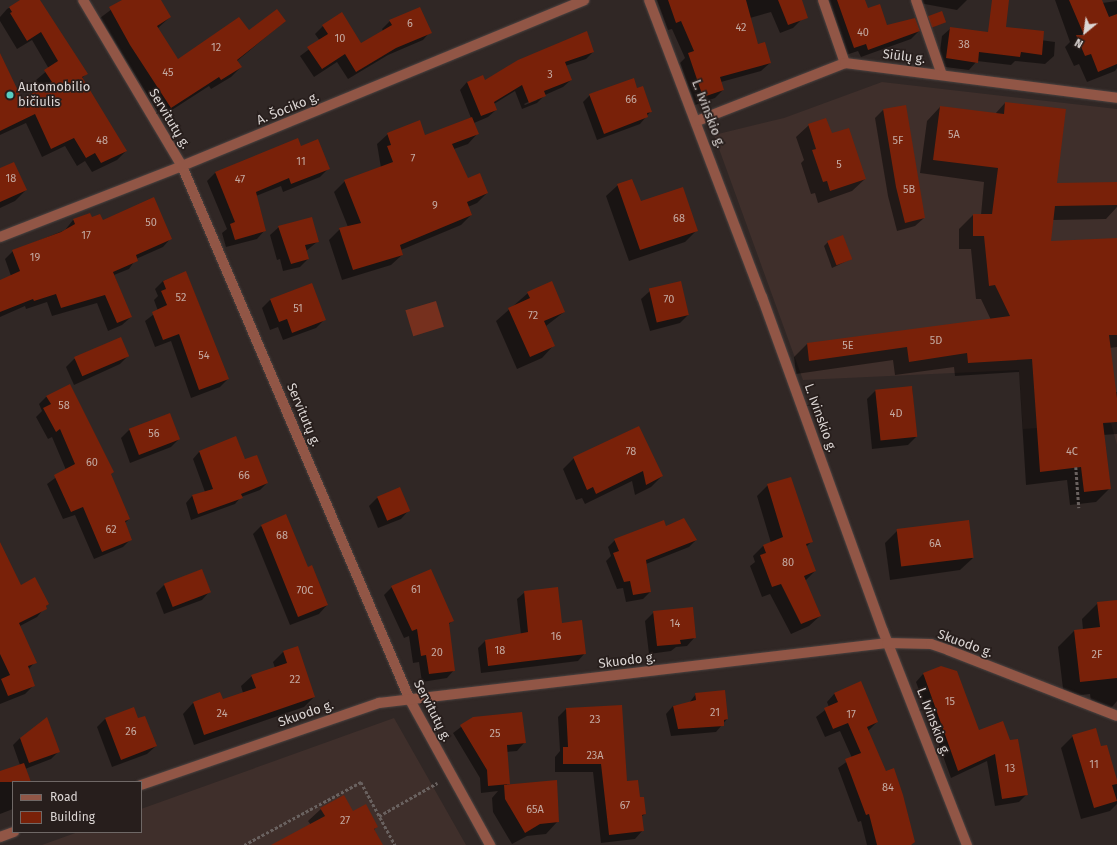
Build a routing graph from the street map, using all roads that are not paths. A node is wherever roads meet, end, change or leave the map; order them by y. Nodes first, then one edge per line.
1 (83, 0) edge
2 (584, 0) edge
3 (650, 0) edge
4 (823, 0) edge
5 (916, 0) edge
6 (845, 63) junction
7 (942, 75) junction
8 (1117, 98) edge
9 (697, 121) junction
10 (182, 166) junction
11 (0, 238) edge
12 (887, 644) junction
13 (410, 700) junction
14 (1117, 716) edge
15 (142, 785) edge
16 (12, 833) edge
17 (0, 837) edge
18 (490, 845) edge
19 (967, 845) edge

1 - 10 street, Servitutų g.
2 - 10 street, A. Šociko g.
3 - 9 street, L. Ivinskio g.
4 - 6 street
5 - 7 street
6 - 7 street, Siūlų g.
6 - 9 street, Siūlų g.
7 - 8 street, Siūlų g.
9 - 12 street, L. Ivinskio g.
10 - 11 street, A. Šociko g.
10 - 13 street, Servitutų g.
12 - 13 street, Skuodo g.
12 - 14 street, Skuodo g.
12 - 19 street, L. Ivinskio g.
13 - 15 street, Skuodo g.
13 - 18 street, Servitutų g.
16 - 17 street

